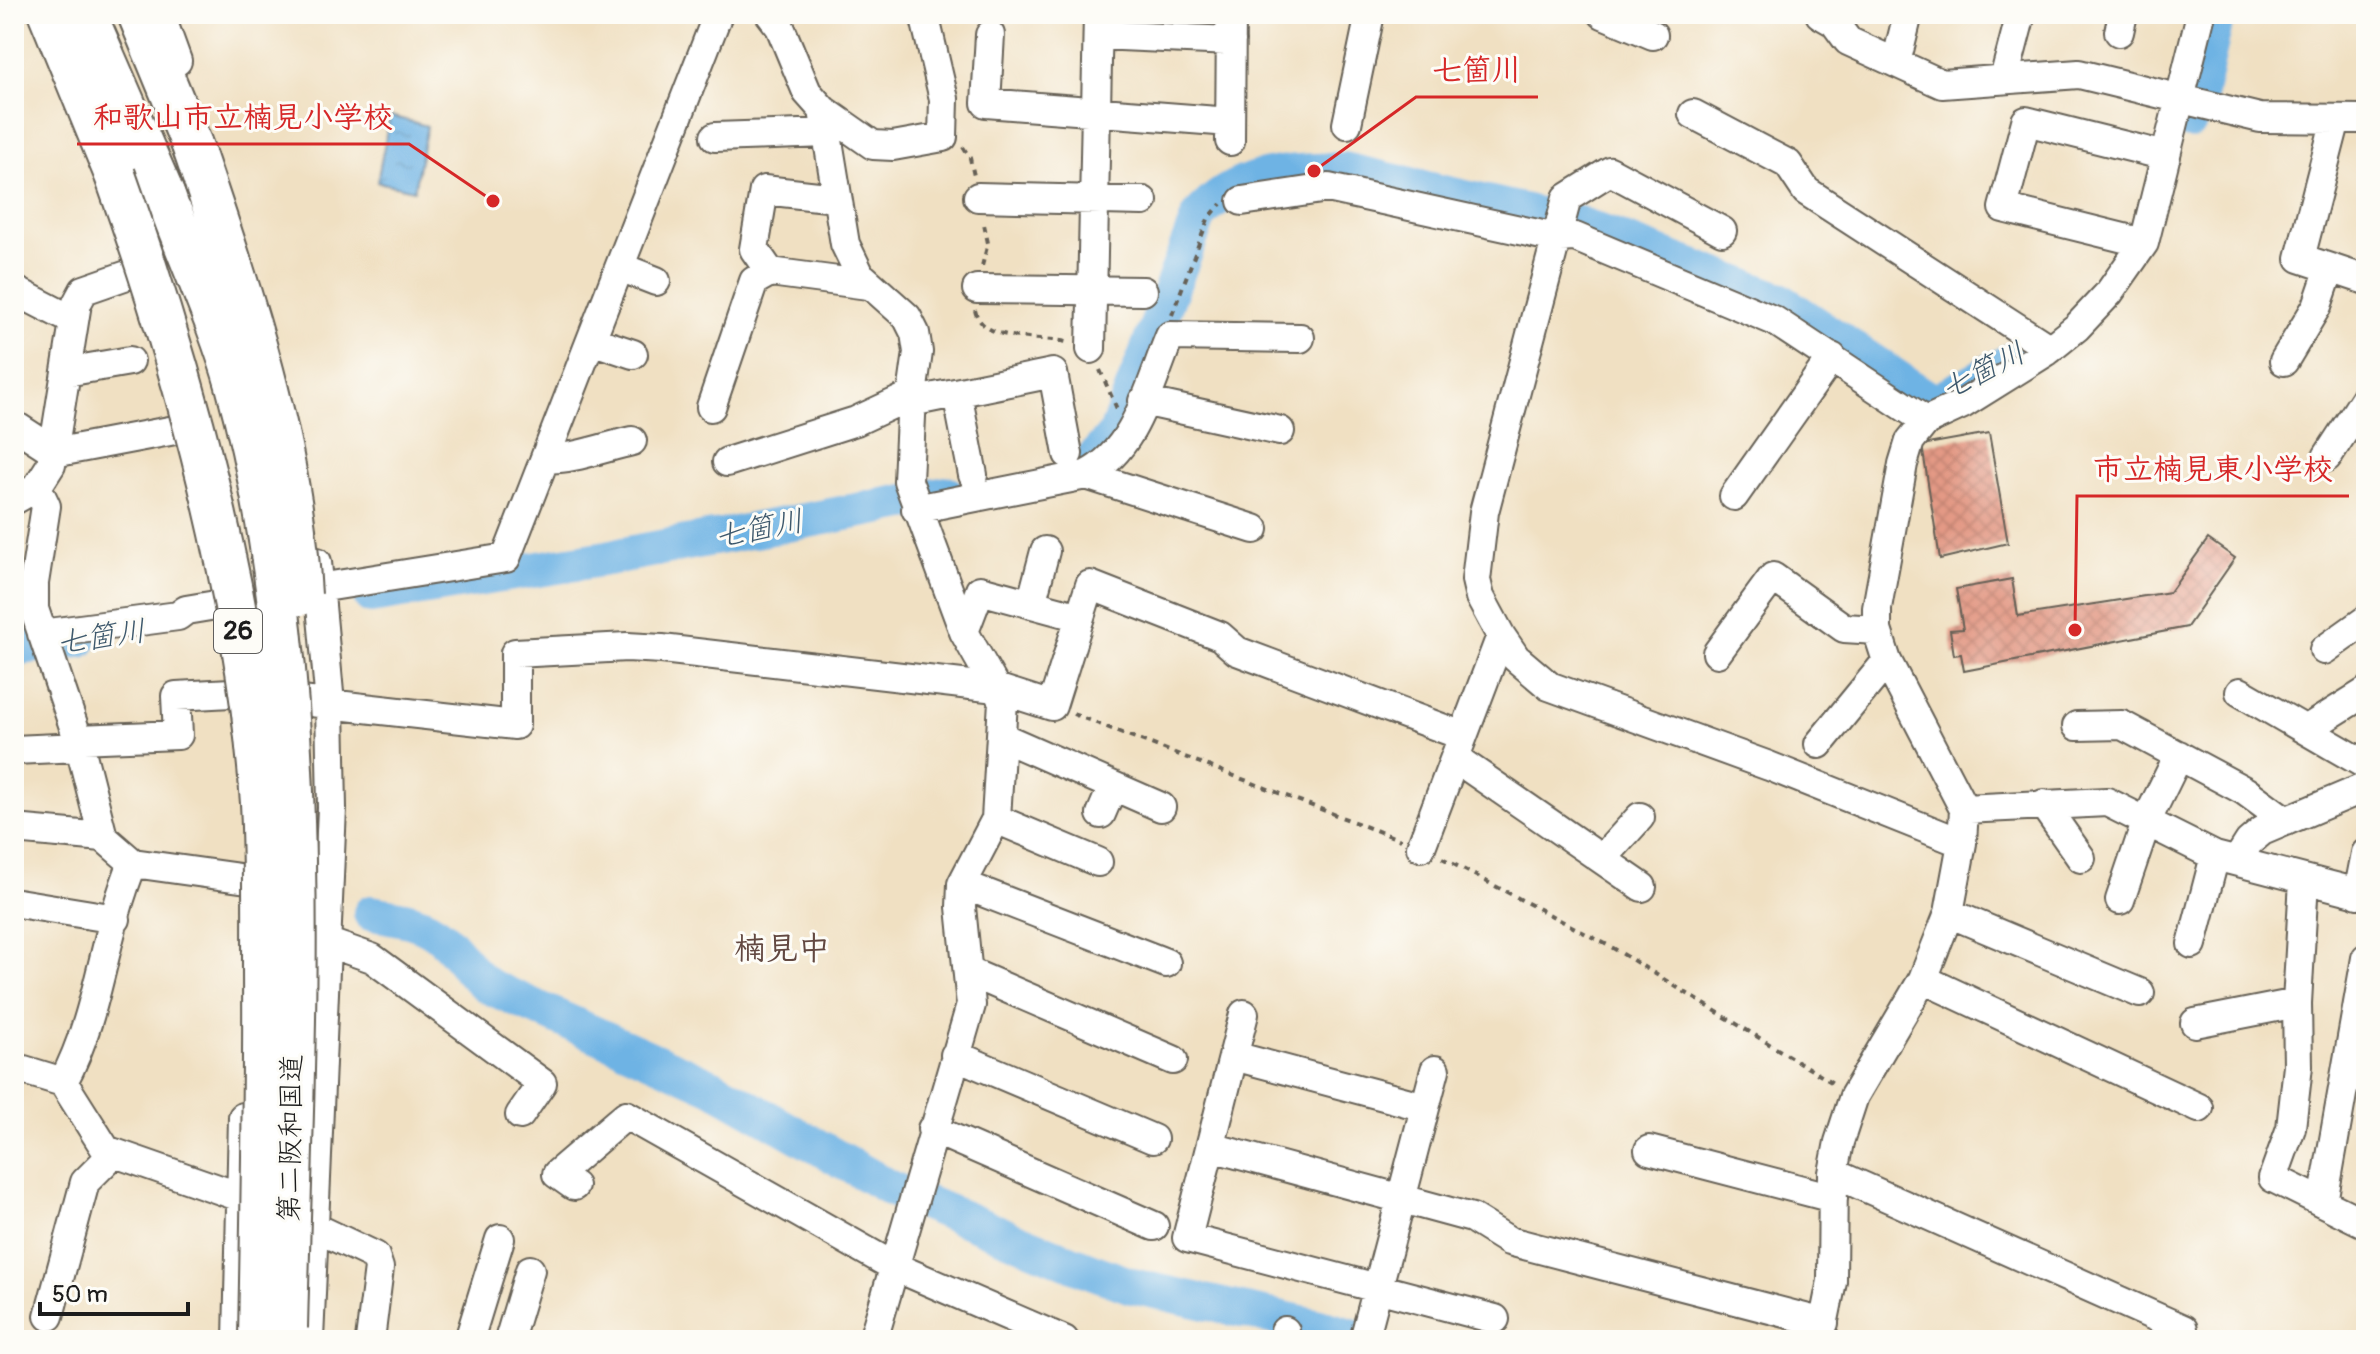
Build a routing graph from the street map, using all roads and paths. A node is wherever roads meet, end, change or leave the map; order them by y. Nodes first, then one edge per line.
1 (30, 14) edge
2 (49, 14) edge
3 (86, 14) edge
4 (138, 14) edge
5 (160, 14) edge
6 (718, 14) edge
7 (770, 14) edge
8 (924, 14) edge
9 (1370, 14) edge
10 (1603, 14) edge
11 (1820, 14) edge
12 (1908, 14) edge
13 (2021, 14) edge
14 (2201, 14) edge
15 (1098, 24) edge
16 (1231, 27) edge
17 (990, 35) dead end
18 (1653, 35) dead end
19 (1896, 63) junction
20 (2004, 79) junction
21 (2192, 101) junction
22 (1097, 113) junction
23 (1693, 114) dead end
24 (2336, 119) junction
25 (2366, 119) edge
26 (825, 122) junction
27 (1347, 124) dead end
28 (715, 137) dead end
29 (2157, 153) junction
30 (978, 197) dead end
31 (836, 198) junction
32 (1094, 200) junction
33 (1235, 200) joint
34 (1143, 201) dead end
35 (173, 215) junction
36 (1559, 224) junction
37 (1722, 231) dead end
38 (2134, 240) junction
39 (620, 267) junction
40 (2330, 268) junction
41 (770, 272) junction
42 (130, 274) junction
43 (2366, 280) edge
44 (656, 281) dead end
45 (868, 285) junction
46 (977, 289) dead end
47 (14, 290) edge
48 (1092, 290) junction
49 (1143, 291) dead end
50 (74, 321) junction
51 (1170, 336) junction
52 (1300, 338) dead end
53 (591, 340) junction
54 (2041, 344) junction
55 (1091, 349) dead end
56 (633, 354) dead end
57 (1832, 357) junction
58 (130, 361) dead end
59 (2284, 361) dead end
60 (66, 372) junction
61 (957, 393) junction
62 (2366, 397) edge
63 (912, 399) junction
64 (1143, 401) junction
65 (711, 407) dead end
66 (1926, 421) junction
67 (14, 425) edge
68 (175, 430) junction
69 (1280, 431) dead end
70 (632, 441) dead end
71 (54, 451) junction
72 (2327, 457) dead end
73 (545, 458) junction
74 (727, 462) dead end
75 (1077, 464) junction
76 (973, 475) dead end
77 (26, 494) edge
78 (1734, 496) dead end
79 (914, 501) junction
80 (1254, 529) dead end
81 (1045, 551) dead end
82 (319, 588) junction
83 (1031, 604) junction
84 (216, 605) junction
85 (1080, 617) junction
86 (2366, 620) edge
87 (1877, 630) junction
88 (964, 632) junction
89 (1501, 636) junction
90 (44, 641) junction
91 (2324, 650) dead end
92 (1717, 653) dead end
93 (1887, 661) junction
94 (996, 688) junction
95 (2240, 692) dead end
96 (2366, 692) edge
97 (231, 693) junction
98 (330, 704) junction
99 (1052, 706) junction
100 (2077, 726) dead end
101 (2307, 729) junction
102 (1004, 738) junction
103 (79, 743) junction
104 (1819, 744) dead end
105 (1459, 747) junction
106 (14, 750) edge
107 (2179, 755) junction
108 (2366, 765) edge
109 (1113, 786) junction
110 (2366, 787) edge
111 (2043, 804) junction
112 (1161, 807) dead end
113 (1964, 809) junction
114 (1101, 814) dead end
115 (1640, 817) dead end
116 (996, 819) junction
117 (2147, 820) junction
118 (2286, 821) junction
119 (14, 829) edge
120 (103, 837) junction
121 (1962, 843) junction
122 (1421, 847) junction
123 (2366, 853) edge
124 (2081, 858) dead end
125 (2226, 858) junction
126 (1602, 859) junction
127 (1098, 862) dead end
128 (131, 868) junction
129 (247, 879) junction
130 (2304, 880) junction
131 (962, 884) junction
132 (1642, 887) dead end
133 (2362, 894) edge
134 (2120, 900) dead end
135 (18, 903) dead end
136 (1949, 913) junction
137 (116, 919) junction
138 (311, 940) junction
139 (2192, 944) dead end
140 (2366, 958) edge
141 (1166, 963) dead end
142 (969, 972) junction
143 (1923, 979) junction
144 (2140, 993) dead end
145 (2297, 1003) junction
146 (1244, 1014) dead end
147 (2195, 1023) dead end
148 (955, 1055) junction
149 (1234, 1056) junction
150 (1173, 1060) dead end
151 (1435, 1070) dead end
152 (16, 1075) edge
153 (63, 1082) junction
154 (1854, 1096) junction
155 (264, 1102) junction
156 (1425, 1107) junction
157 (2199, 1108) dead end
158 (520, 1115) dead end
159 (932, 1129) junction
160 (1153, 1139) dead end
161 (1211, 1147) junction
162 (1649, 1150) dead end
163 (114, 1153) junction
164 (1833, 1185) junction
165 (574, 1186) dead end
166 (241, 1196) junction
167 (1401, 1199) junction
168 (2323, 1202) junction
169 (2366, 1224) edge
170 (312, 1225) junction
171 (1154, 1226) dead end
172 (500, 1239) dead end
173 (893, 1266) junction
174 (530, 1270) dead end
175 (1378, 1288) junction
176 (1495, 1319) dead end
177 (50, 1328) edge
178 (2183, 1329) dead end
179 (1822, 1332) edge
180 (1365, 1335) edge
181 (238, 1340) edge
182 (259, 1340) edge
183 (287, 1340) edge
184 (309, 1340) edge
185 (370, 1340) edge
186 (469, 1340) edge
187 (509, 1340) edge
188 (873, 1340) edge
189 (1064, 1340) edge

1 - 42 street
2 - 155 highway, 26, bridge
3 - 35 highway, 26
4 - 138 highway, 26, bridge
5 - 82 street
6 - 39 street
7 - 26 street
8 - 26 street
9 - 27 street
10 - 18 street
11 - 19 street
12 - 19 street
13 - 20 street
14 - 21 street
15 - 16 street
15 - 22 street
16 - 22 street
17 - 22 street
19 - 20 street
20 - 21 street
21 - 24 street
21 - 29 street
22 - 32 street
23 - 54 street
24 - 25 street
24 - 40 street
26 - 28 street
26 - 31 street
29 - 38 street
29 - 38 street
30 - 32 street
31 - 41 street
31 - 45 street
32 - 34 street
32 - 48 street
33 - 36 street
33 - 51 path
35 - 138 highway, 26, bridge
35 - 155 highway, 26, bridge
36 - 37 street
36 - 57 street
36 - 89 street
38 - 54 street
39 - 44 street
39 - 53 street
40 - 43 street
40 - 59 street
41 - 45 street
41 - 65 street
42 - 50 street
42 - 68 street
45 - 63 street
46 - 48 street
47 - 50 street
48 - 49 street
48 - 55 street
50 - 60 street
51 - 52 street
51 - 64 street
53 - 56 street
53 - 73 street
54 - 66 street
57 - 66 street
57 - 78 street
58 - 60 street
60 - 71 street
61 - 63 street
61 - 75 street
61 - 76 street
62 - 72 street
63 - 74 street
63 - 79 street
64 - 69 street
64 - 75 street
66 - 87 street
67 - 71 street
68 - 71 street
68 - 84 street
70 - 73 street
71 - 77 street
73 - 82 street
75 - 79 street
75 - 80 street
77 - 90 street
79 - 88 street
81 - 83 street
82 - 98 street
83 - 85 street
83 - 88 street
84 - 90 street
84 - 97 street
85 - 99 street
85 - 105 street
86 - 91 street
87 - 92 street
87 - 93 street
88 - 94 street
89 - 105 street
89 - 121 street
90 - 103 street
93 - 104 street
93 - 113 street
94 - 98 street
94 - 99 street
94 - 102 street
95 - 101 street
96 - 101 street
97 - 98 street
97 - 103 street
97 - 129 street
98 - 138 street
99 - 122 path
100 - 107 street
101 - 108 street
102 - 109 street
102 - 116 street
103 - 106 street
103 - 120 street
105 - 122 street
105 - 126 street
107 - 117 street
107 - 118 street
109 - 112 street
109 - 114 street
110 - 118 street
111 - 113 street
111 - 117 street
111 - 124 street
113 - 121 street
115 - 126 street
116 - 127 street
116 - 131 street
117 - 125 street
117 - 134 street
118 - 125 street
119 - 120 street
120 - 128 street
121 - 136 street
122 - 154 path
123 - 133 street
125 - 130 street
125 - 139 street
126 - 132 street
128 - 129 street
128 - 137 street
129 - 166 street
130 - 133 street
130 - 145 street
131 - 141 street
131 - 142 street
135 - 137 street
136 - 143 street
136 - 144 street
137 - 153 street
138 - 158 street
138 - 170 street
138 - 183 highway, 第二阪和国道 / 26, bridge
140 - 168 street
142 - 148 street
142 - 150 street
143 - 154 street
143 - 157 street
145 - 147 street
145 - 168 street
146 - 149 street
148 - 159 street
148 - 160 street
149 - 156 street
149 - 161 street
151 - 156 street
152 - 153 street
153 - 163 street
154 - 164 street
155 - 182 highway, 第二阪和国道 / 26, bridge
156 - 167 street
159 - 171 street
159 - 173 street
161 - 167 street
161 - 175 street
162 - 164 street
163 - 166 street
163 - 177 street
164 - 178 street
164 - 179 street
165 - 173 street
166 - 170 street
166 - 181 street
167 - 175 street
167 - 179 street
168 - 169 street
170 - 184 street
170 - 185 street
172 - 186 street
173 - 188 street
173 - 189 street
174 - 187 street
175 - 176 street
175 - 180 street

